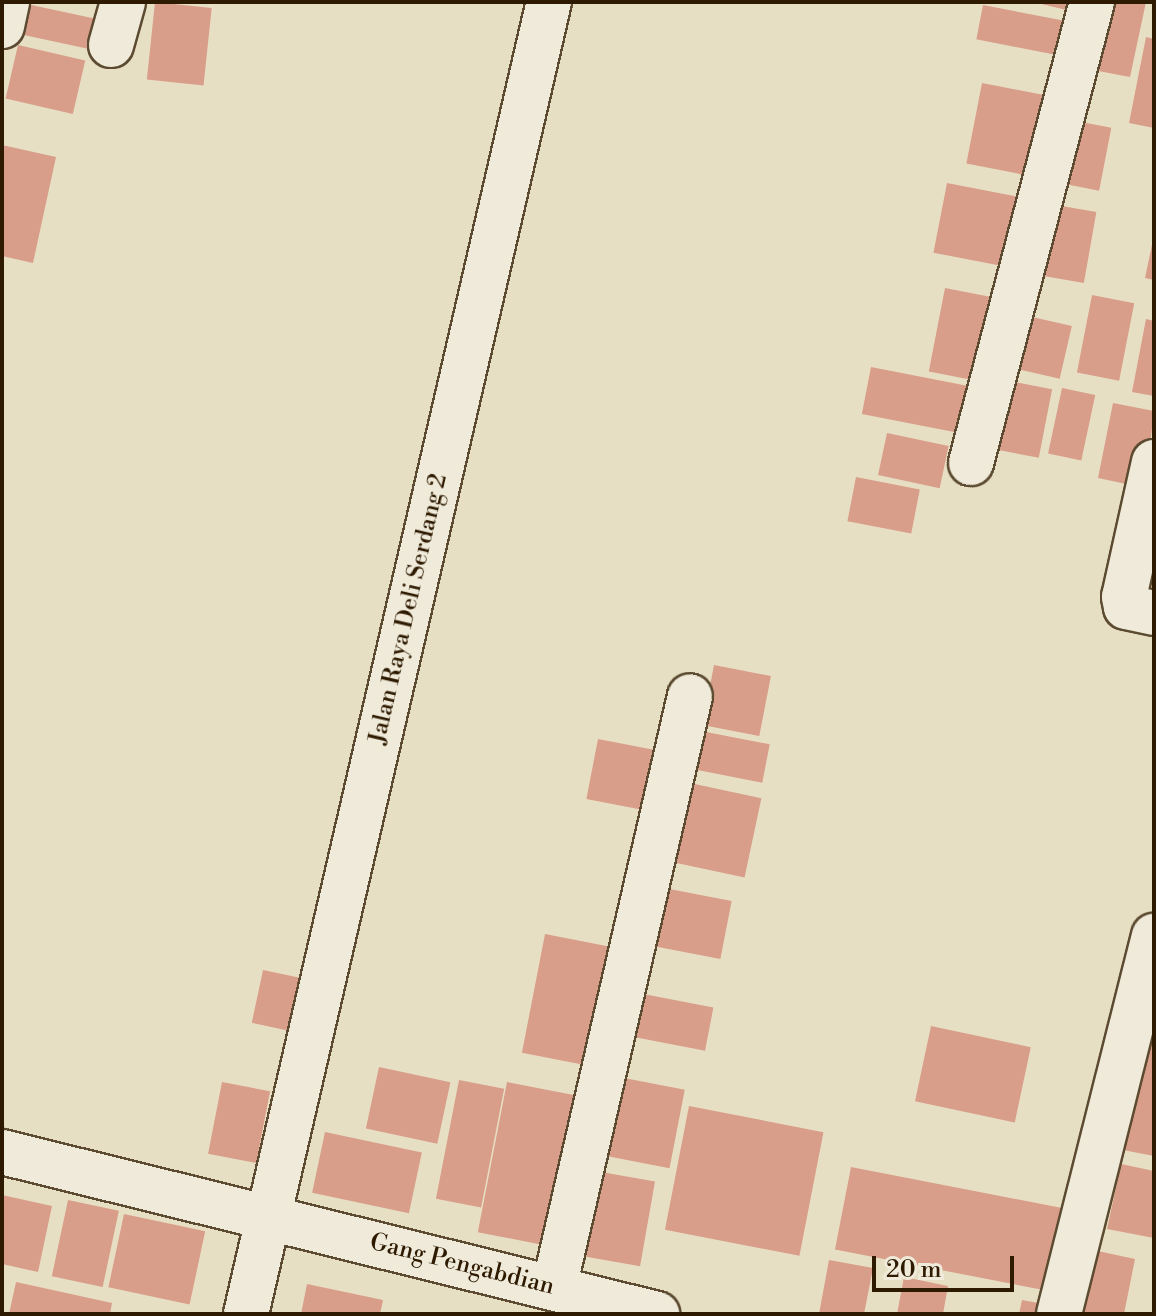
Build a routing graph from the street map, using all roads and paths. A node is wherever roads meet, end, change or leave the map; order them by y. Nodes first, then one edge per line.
1 (7, 2) edge
2 (123, 2) edge
3 (549, 2) edge
4 (1092, 2) edge
5 (2, 26) edge
6 (111, 45) dead end
7 (1154, 462) edge
8 (971, 463) dead end
9 (1154, 613) edge
10 (690, 696) dead end
11 (1154, 936) edge
12 (2, 1152) edge
13 (268, 1217) junction
14 (554, 1288) junction
15 (595, 1306) edge
16 (246, 1314) edge
17 (657, 1314) edge
18 (1059, 1314) edge

1 - 5 street
2 - 6 street
3 - 13 street, Jalan Raya Deli Serdang 2
4 - 8 street
7 - 9 street
10 - 14 street
11 - 18 street
12 - 13 street, Gang Pengabdian
13 - 14 street, Gang Pengabdian
13 - 16 street, Jalan Raya Deli Serdang 2
14 - 15 street, Gang Pengabdian
15 - 17 street, Gang Pengabdian

